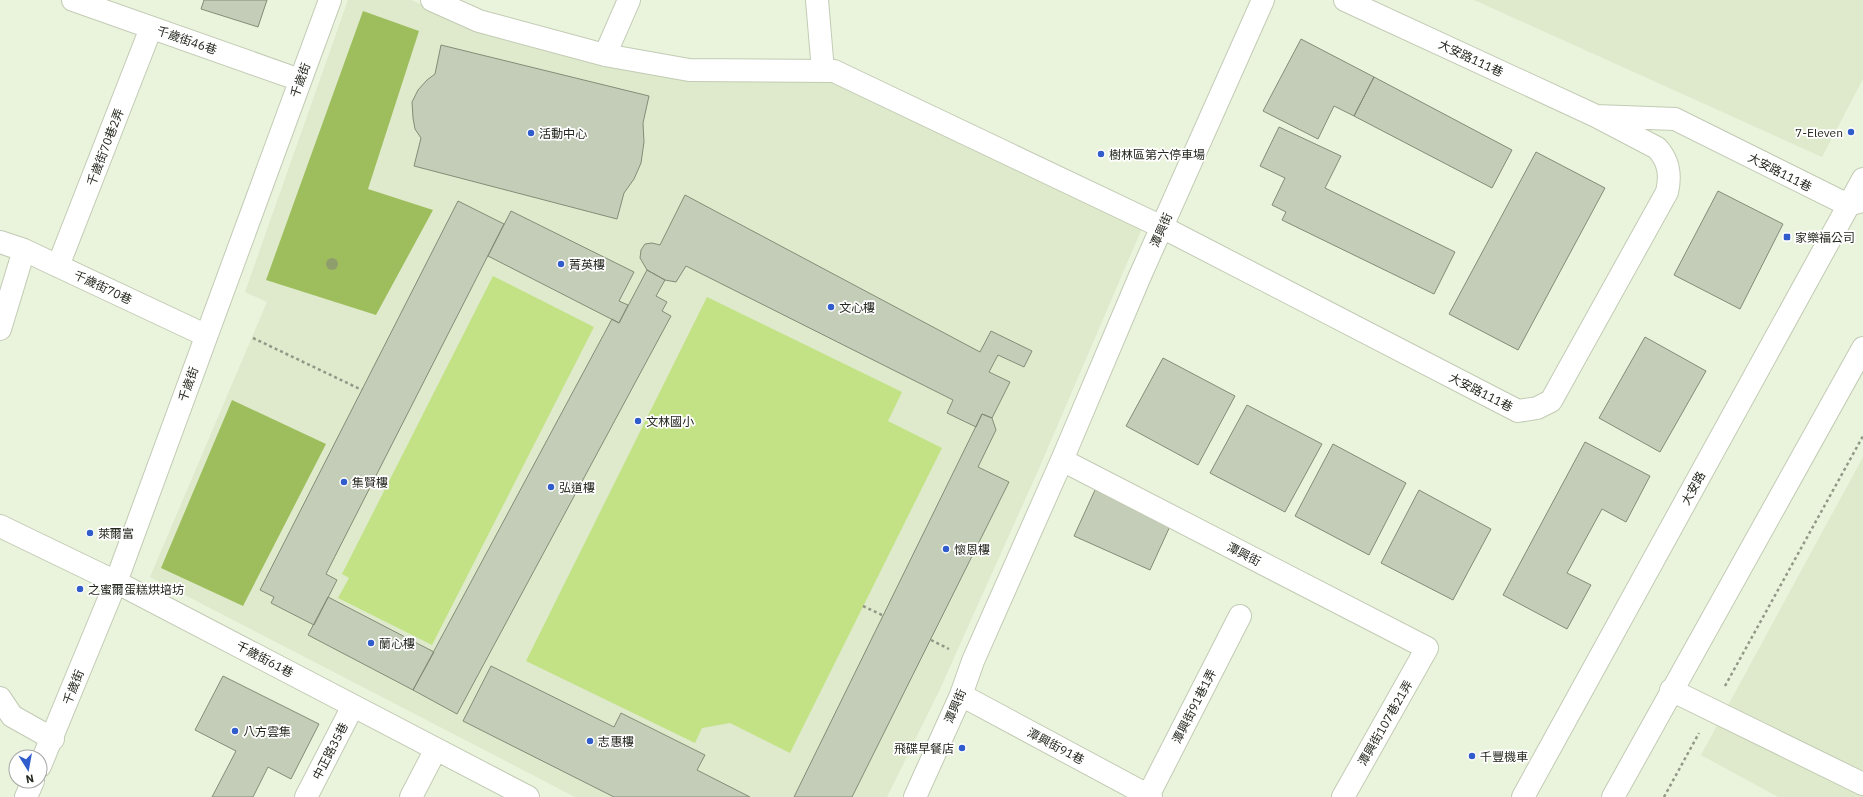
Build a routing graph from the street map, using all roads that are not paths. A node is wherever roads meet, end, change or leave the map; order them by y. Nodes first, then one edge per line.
1 (73, 0) edge
2 (330, 0) edge
3 (432, 0) edge
4 (629, 0) edge
5 (817, 0) edge
6 (1263, 0) edge
7 (1345, 0) edge
8 (121, 8) edge
9 (151, 28) junction
10 (605, 55) junction
11 (822, 71) junction
12 (300, 80) junction
13 (1596, 116) junction
14 (1863, 179) edge
15 (1856, 203) edge
16 (1162, 227) junction
17 (0, 242) edge
18 (24, 250) junction
19 (58, 266) junction
20 (0, 329) edge
21 (205, 335) junction
22 (1863, 348) edge
23 (1062, 460) junction
24 (0, 526) edge
25 (116, 582) junction
26 (1240, 616) dead end
27 (1427, 648) joint
28 (1671, 690) junction
29 (961, 695) junction
30 (0, 698) edge
31 (353, 706) junction
32 (53, 738) junction
33 (48, 749) edge
34 (436, 749) junction
35 (1863, 784) edge
36 (1149, 796) edge
37 (306, 797) edge
38 (411, 797) edge
39 (528, 797) edge
40 (915, 797) edge
41 (1343, 797) edge
42 (1524, 797) edge
43 (1613, 797) edge

1 - 8 street, 千歲街46巷
2 - 12 street, 千歲街
3 - 10 street, 大安路111巷
4 - 10 street
5 - 11 street
6 - 16 street, 潭興街
7 - 13 street, 大安路111巷
8 - 9 street, 千歲街46巷
9 - 12 street, 千歲街46巷
9 - 19 street, 千歲街70巷2弄
10 - 11 street, 大安路111巷
11 - 16 street, 大安路111巷
12 - 21 street, 千歲街
13 - 15 street, 大安路111巷
13 - 16 street, 大安路111巷
14 - 15 street, 大安路
15 - 42 street, 大安路
16 - 23 street, 潭興街
17 - 18 street, 千歲街70巷
18 - 19 street, 千歲街70巷
18 - 20 street
19 - 21 street, 千歲街70巷
21 - 25 street, 千歲街
22 - 28 street
23 - 27 street, 潭興街
23 - 29 street, 潭興街
24 - 25 street, 千歲街61巷
25 - 31 street, 千歲街61巷
25 - 32 street, 千歲街
26 - 36 street, 潭興街91巷1弄
27 - 41 street, 潭興街107巷21弄
28 - 35 street
28 - 43 street
29 - 36 street, 潭興街91巷
29 - 40 street, 潭興街
30 - 32 street
31 - 34 street, 千歲街61巷
31 - 37 street, 中正路35巷
32 - 33 street, 千歲街
34 - 38 street
34 - 39 street, 千歲街61巷

